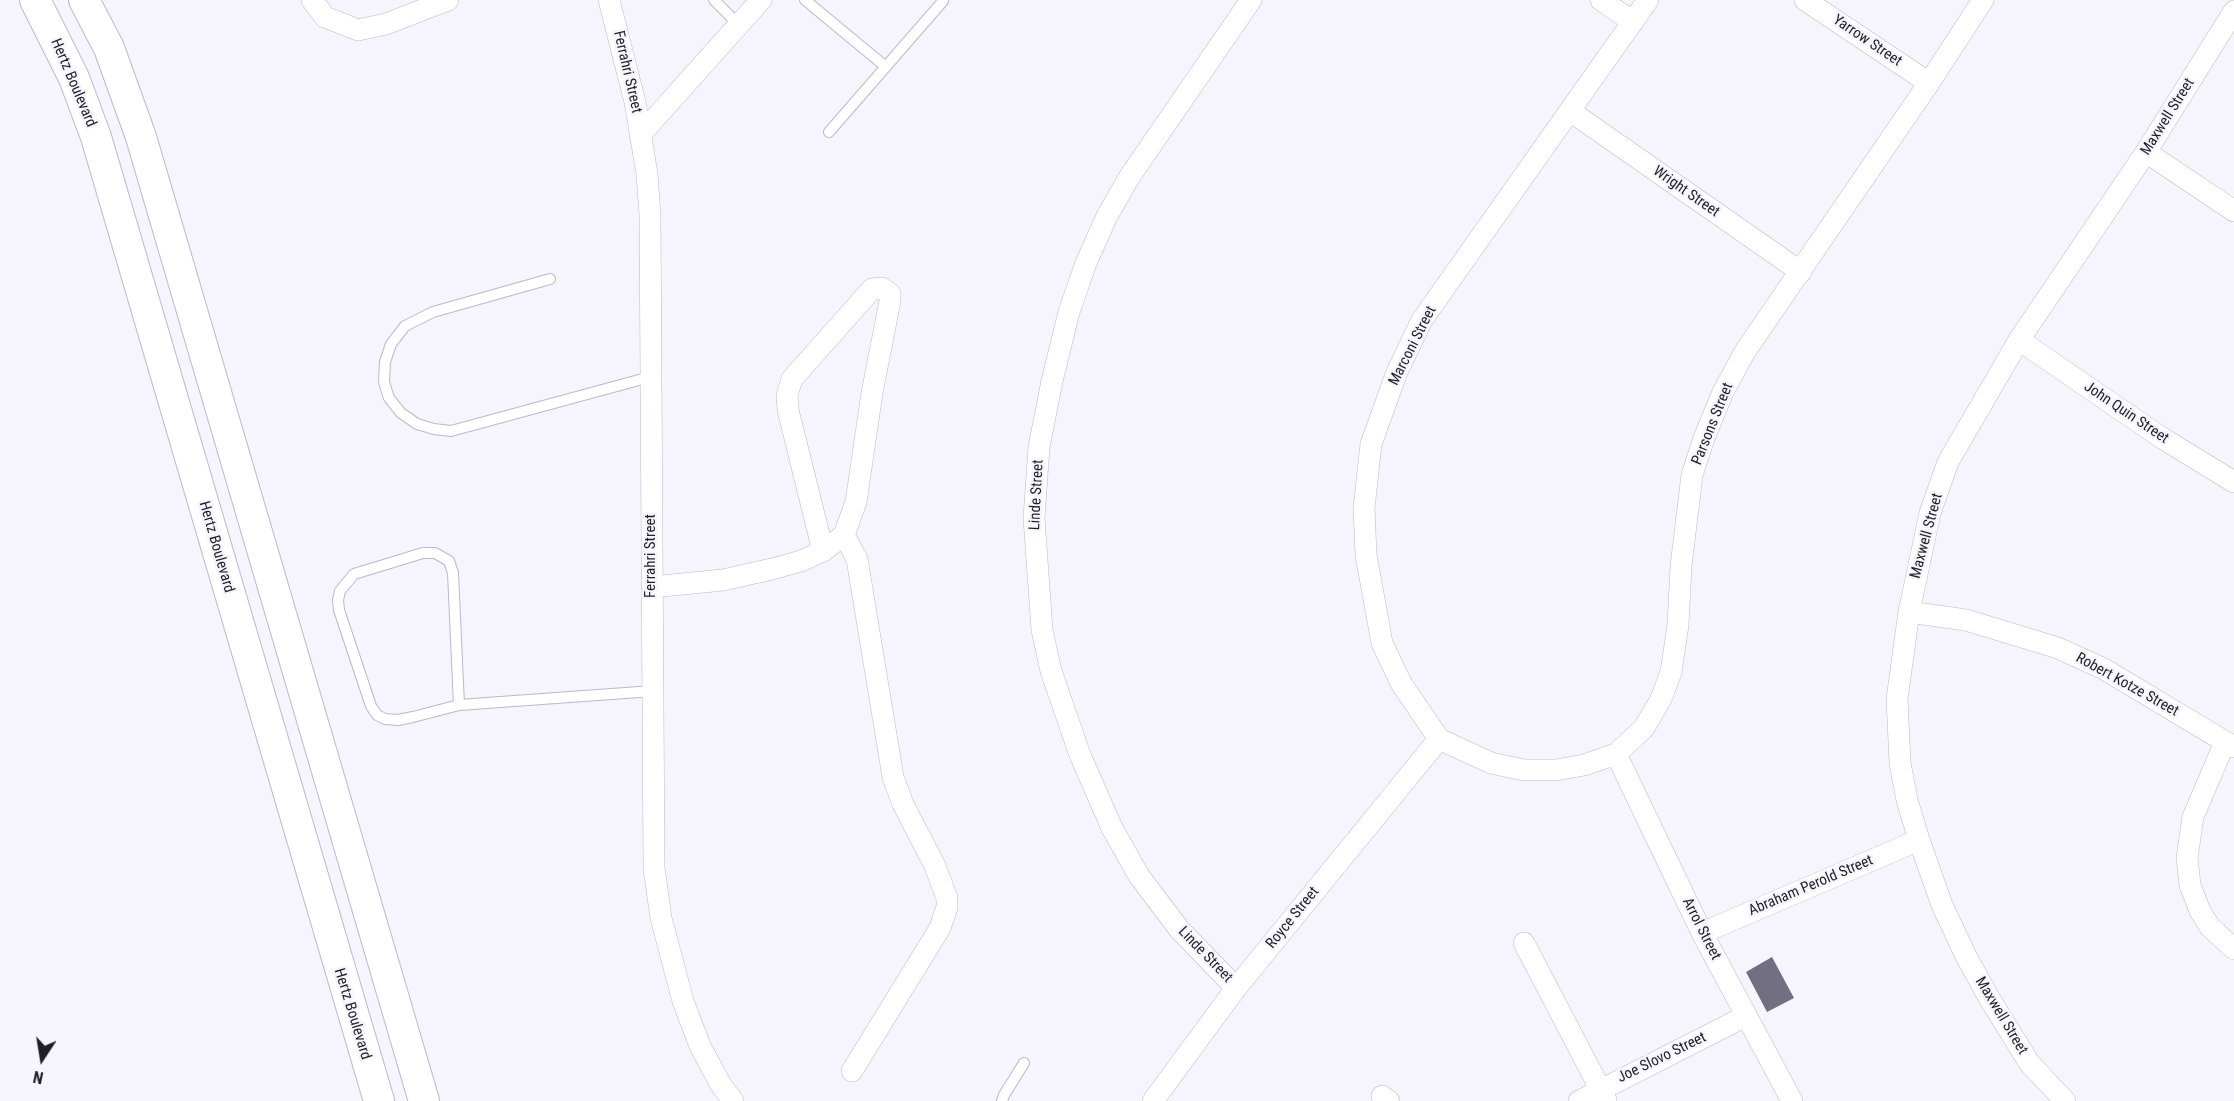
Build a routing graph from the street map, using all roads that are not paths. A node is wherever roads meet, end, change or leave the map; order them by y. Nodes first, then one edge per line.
1 (35, 0) edge
2 (84, 0) edge
3 (312, 0) edge
4 (448, 0) edge
5 (609, 0) edge
6 (714, 0) edge
7 (761, 0) edge
8 (804, 0) edge
9 (1251, 0) edge
10 (1601, 0) edge
11 (1648, 0) edge
12 (1805, 0) edge
13 (1983, 0) edge
14 (943, 1) edge
15 (2234, 11) edge
16 (1633, 22) junction
17 (739, 25) junction
18 (886, 67) junction
19 (1929, 83) junction
20 (1570, 111) junction
21 (829, 132) dead end
22 (640, 135) junction
23 (2146, 152) junction
24 (2234, 211) edge
25 (1801, 272) junction
26 (550, 279) dead end
27 (2019, 340) junction
28 (650, 377) junction
29 (2234, 482) edge
30 (844, 535) junction
31 (823, 551) junction
32 (652, 586) junction
33 (1909, 612) junction
34 (653, 690) junction
35 (459, 705) junction
36 (1439, 739) junction
37 (2230, 745) edge
38 (319, 748) junction
39 (1616, 754) junction
40 (278, 760) junction
41 (1919, 840) junction
42 (1702, 933) junction
43 (1524, 944) dead end
44 (2234, 949) edge
45 (1236, 988) junction
46 (1746, 1016) junction
47 (1024, 1063) dead end
48 (852, 1071) dead end
49 (1603, 1095) edge
50 (378, 1101) edge
51 (424, 1101) edge
52 (733, 1101) edge
53 (1002, 1101) edge
54 (1153, 1101) edge
55 (1579, 1101) edge
56 (1792, 1101) edge
57 (2065, 1101) edge

1 - 40 street, Hertz Boulevard
2 - 38 street
3 - 4 street
5 - 22 street, Ferrahri Street
6 - 17 lane
7 - 17 street
8 - 18 lane
9 - 45 street, Linde Street
10 - 16 street
11 - 16 street, Marconi Street
12 - 19 street, Yarrow Street
13 - 19 street, Parsons Street
14 - 18 lane
15 - 23 street, Maxwell Street
16 - 20 street, Marconi Street
17 - 22 street
18 - 21 lane
19 - 25 street, Parsons Street
20 - 25 street, Wright Street
20 - 36 street, Marconi Street
22 - 28 street, Ferrahri Street
23 - 24 street
23 - 27 street, Maxwell Street
25 - 39 street, Parsons Street
26 - 28 lane
27 - 29 street, John Quin Street
27 - 33 street, Maxwell Street
28 - 32 street, Ferrahri Street
30 - 31 street
30 - 31 street
30 - 48 street
31 - 32 street
32 - 34 street, Ferrahri Street
33 - 37 street, Robert Kotze Street
33 - 41 street, Maxwell Street
34 - 35 lane
34 - 52 street, Ferrahri Street
35 - 35 lane
36 - 39 street, Parsons Street
36 - 45 street, Royce Street
37 - 44 street
38 - 40 street
38 - 51 street
39 - 42 street, Arrol Street
40 - 50 street, Hertz Boulevard
41 - 42 street, Abraham Perold Street
41 - 57 street, Maxwell Street
42 - 46 street, Arrol Street
43 - 49 street
45 - 54 street, Royce Street
46 - 49 street, Joe Slovo Street
46 - 56 street, Arrol Street
47 - 53 lane
49 - 55 street, Joe Slovo Street

